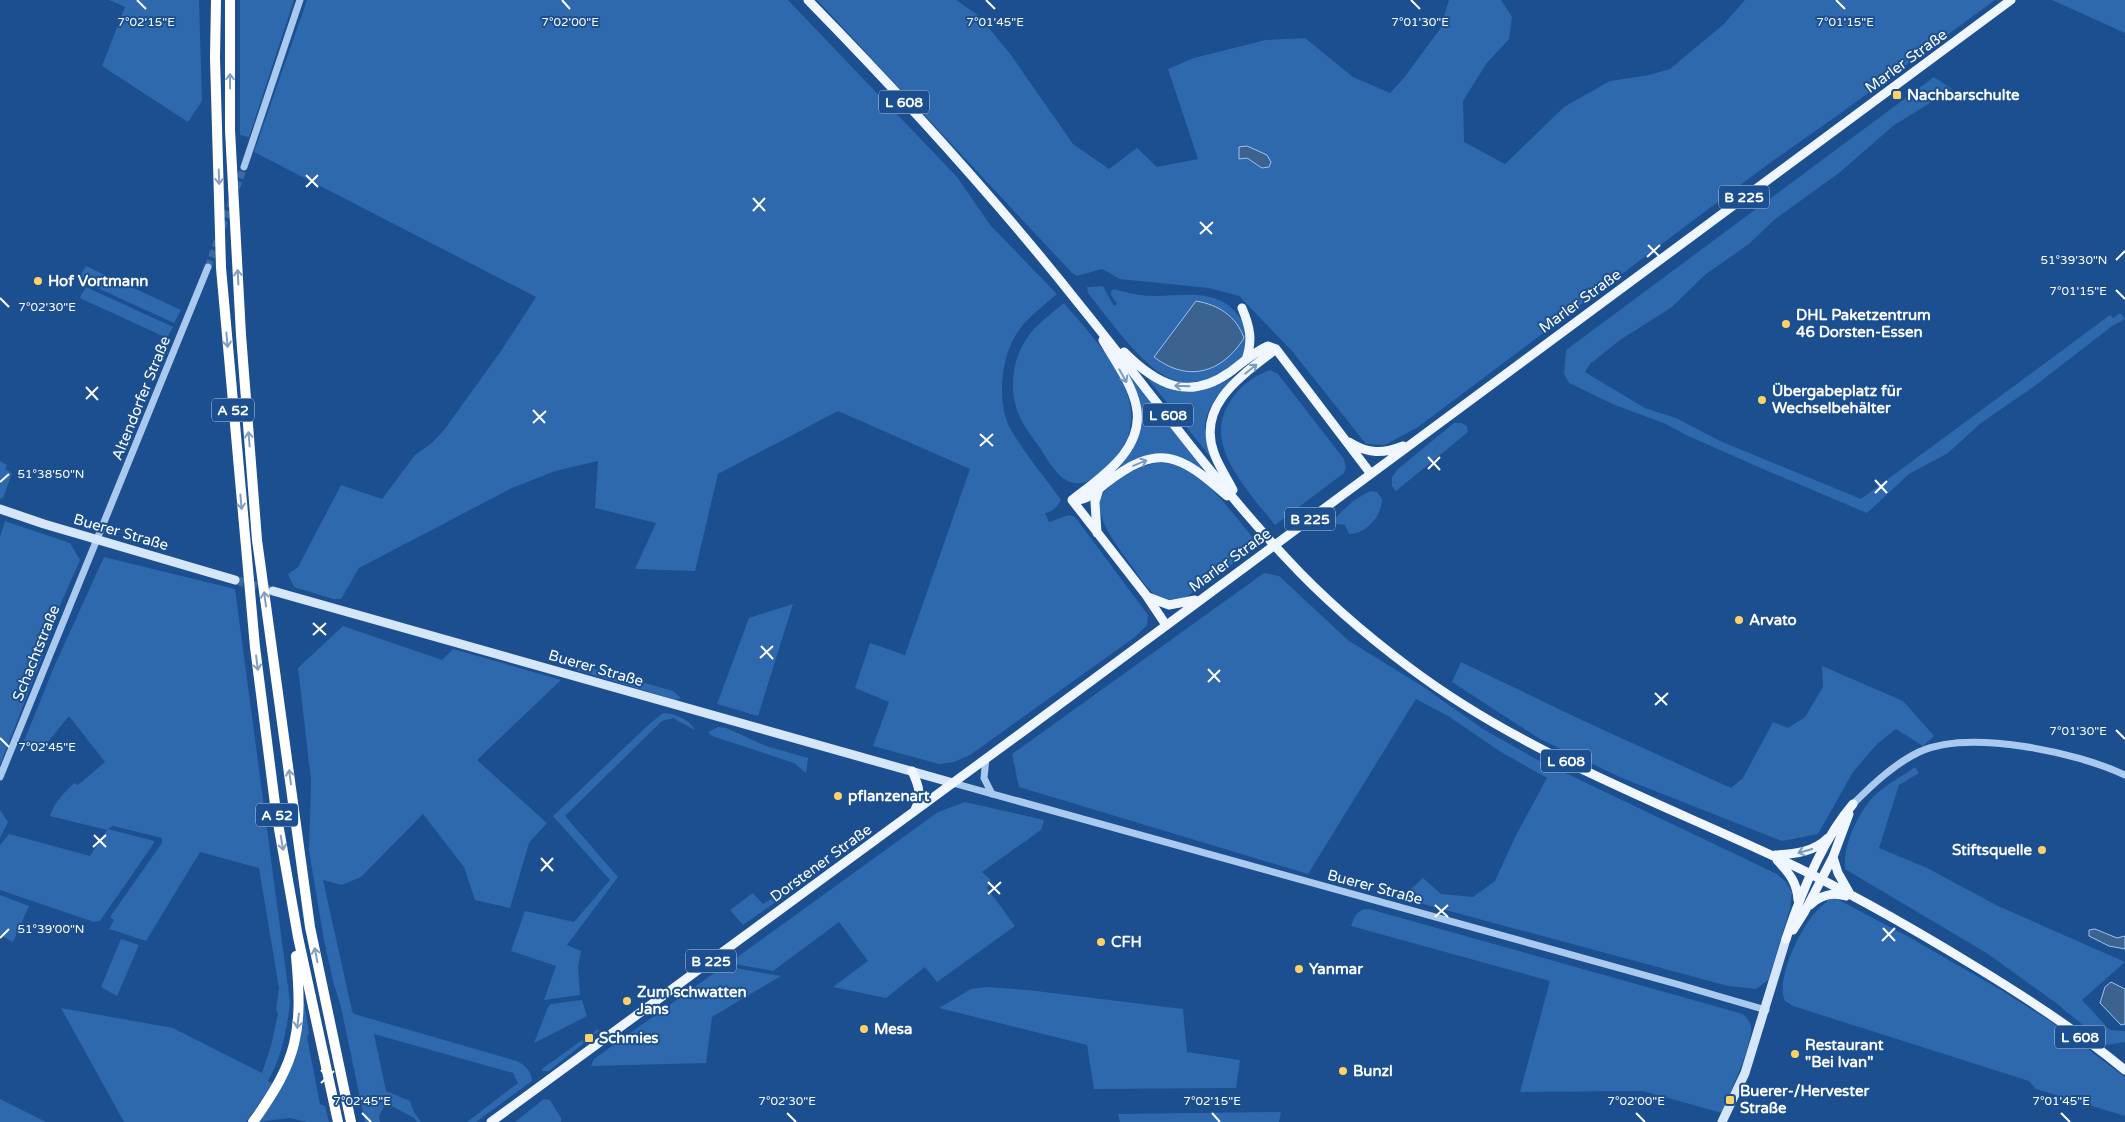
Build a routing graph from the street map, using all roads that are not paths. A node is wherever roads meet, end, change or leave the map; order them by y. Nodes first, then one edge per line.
1 (216, 0) edge
2 (230, 0) edge
3 (300, 0) edge
4 (808, 0) edge
5 (2011, 0) edge
6 (244, 167) tunnel mouth
7 (208, 267) tunnel mouth
8 (1242, 308) dead end
9 (1091, 318) junction
10 (1276, 349) junction
11 (1246, 360) junction
12 (1345, 439) junction
13 (1414, 441) junction
14 (1371, 474) junction
15 (1099, 489) junction
16 (1072, 500) junction
17 (0, 509) edge
18 (1246, 512) junction
19 (1097, 533) junction
20 (98, 539) junction
21 (235, 580) tunnel mouth
22 (273, 591) tunnel mouth
23 (1146, 595) junction
24 (1203, 597) junction
25 (1166, 625) junction
26 (986, 758) junction
27 (912, 771) junction
28 (2125, 775) edge
29 (0, 777) edge
30 (953, 783) junction
31 (992, 794) junction
32 (1853, 804) junction
33 (915, 810) junction
34 (1832, 835) junction
35 (1773, 856) junction
36 (1833, 857) junction
37 (1812, 874) junction
38 (1821, 879) junction
39 (1850, 894) junction
40 (1861, 901) junction
41 (1798, 903) junction
42 (1805, 911) junction
43 (298, 937) junction
44 (1786, 939) junction
45 (1766, 1010) junction
46 (2125, 1070) edge
47 (253, 1122) edge
48 (338, 1122) edge
49 (351, 1122) edge
50 (491, 1122) edge
51 (1722, 1122) edge

1 -> 43 highway, A 52
49 -> 2 highway, A 52
3 - 6 street
4 - 9 main road, L 608
5 - 13 main road, Marler Straße / B 225
7 - 20 street, Altendorfer Straße
8 - 11 main road
11 -> 9 main road
9 -> 16 main road
9 - 18 main road, L 608
10 - 11 main road
10 - 12 main road
18 -> 10 main road
12 - 13 main road
12 - 14 main road
13 - 14 main road, Marler Straße / B 225
14 - 24 main road, Marler Straße / B 225
15 - 16 main road
15 -> 18 main road
15 - 19 main road
16 - 19 main road
17 - 20 main road, Buerer Straße
18 - 35 main road, L 608
19 - 23 main road
20 - 21 main road, Buerer Straße
20 - 29 street, Schachtstraße
22 - 27 main road, Buerer Straße
23 - 24 main road
23 - 25 main road
24 - 25 main road, Marler Straße / B 225
25 - 26 main road, Dorstener Straße / B 225
26 - 30 main road, Dorstener Straße / B 225
26 - 31 street
27 - 30 main road, Buerer Straße
27 - 33 main road
28 - 32 street
30 - 31 street, Buerer Straße
30 - 33 main road, Dorstener Straße / B 225
31 - 45 street, Buerer Straße
32 - 34 main road
32 - 36 main road
33 - 50 main road, Dorstener Straße / B 225
34 -> 35 main road
34 - 37 main road
35 - 37 main road, L 608
35 - 41 main road
36 - 38 main road
36 - 39 main road
37 - 38 main road, L 608
37 - 41 main road
38 - 39 main road, L 608
38 - 42 main road
39 - 40 main road, L 608
40 - 42 main road
40 - 46 main road, L 608
41 - 44 main road
42 - 44 main road
43 -> 47 highway
43 - 48 highway, A 52
44 - 45 main road
45 - 51 main road

